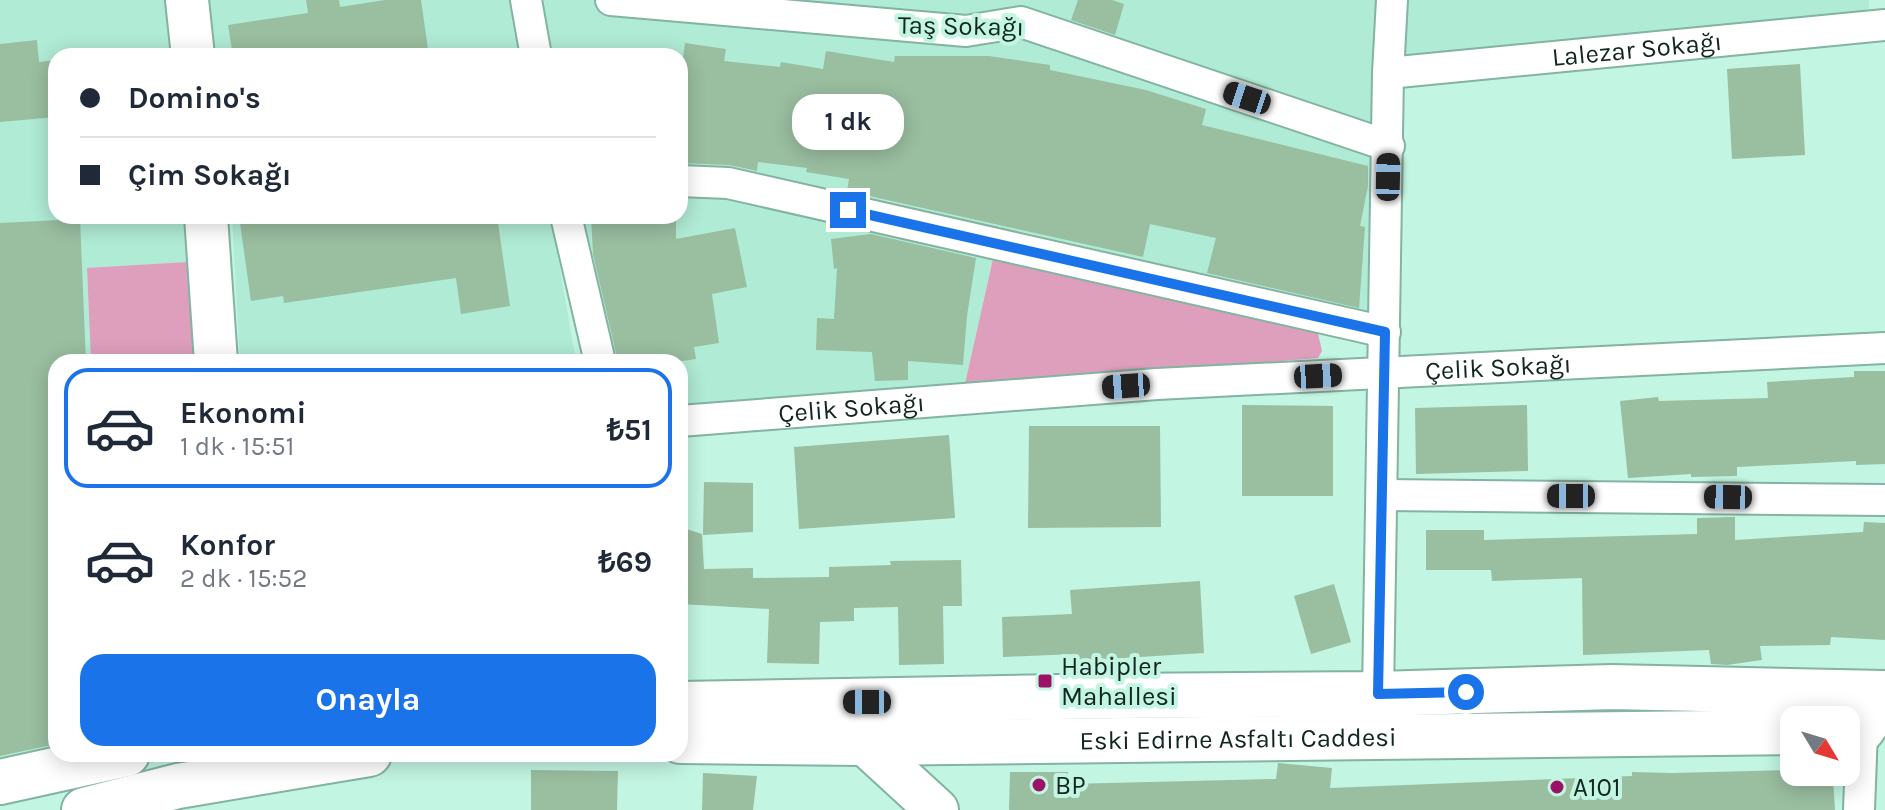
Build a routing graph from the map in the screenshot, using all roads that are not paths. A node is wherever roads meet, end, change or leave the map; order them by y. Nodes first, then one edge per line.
1 (187, 0) edge
2 (526, 0) edge
3 (611, 0) edge
4 (1392, 0) edge
5 (1018, 11) edge
6 (1875, 17) edge
7 (192, 48) edge
8 (535, 48) edge
9 (1388, 73) junction
10 (1389, 146) junction
11 (688, 181) edge
12 (207, 224) edge
13 (568, 224) edge
14 (1385, 332) junction
15 (1885, 348) edge
16 (215, 354) edge
17 (598, 354) edge
18 (1384, 373) junction
19 (688, 420) edge
20 (1383, 495) junction
21 (1885, 500) edge
22 (1378, 694) junction
23 (688, 705) edge
24 (1873, 716) edge
25 (866, 722) junction
26 (1780, 732) edge
27 (688, 740) edge
28 (91, 762) edge
29 (334, 762) edge
30 (0, 782) edge
31 (179, 798) edge
32 (84, 810) edge
33 (937, 810) edge
34 (1859, 810) edge

1 - 7 street
2 - 8 street
3 - 5 street, Taş Sokağı
4 - 9 street
5 - 10 street, Taş Sokağı
6 - 9 street, Lalezar Sokağı
9 - 10 street
10 - 14 street
11 - 14 street
12 - 16 street
13 - 17 street
14 - 18 street
15 - 18 street, Çelik Sokağı
18 - 19 street, Çelik Sokağı
18 - 20 street
20 - 21 street
20 - 22 street
22 - 24 main road, Eski Edirne Asfaltı Caddesi
22 - 25 main road, Eski Edirne Asfaltı Caddesi
23 - 25 main road, Eski Edirne Asfaltı Caddesi
24 - 34 street
25 - 26 main road, Eski Edirne Asfaltı Caddesi
25 - 27 main road, Eski Edirne Asfaltı Caddesi
25 - 33 street
28 - 30 main road
29 - 31 main road
31 - 32 main road

